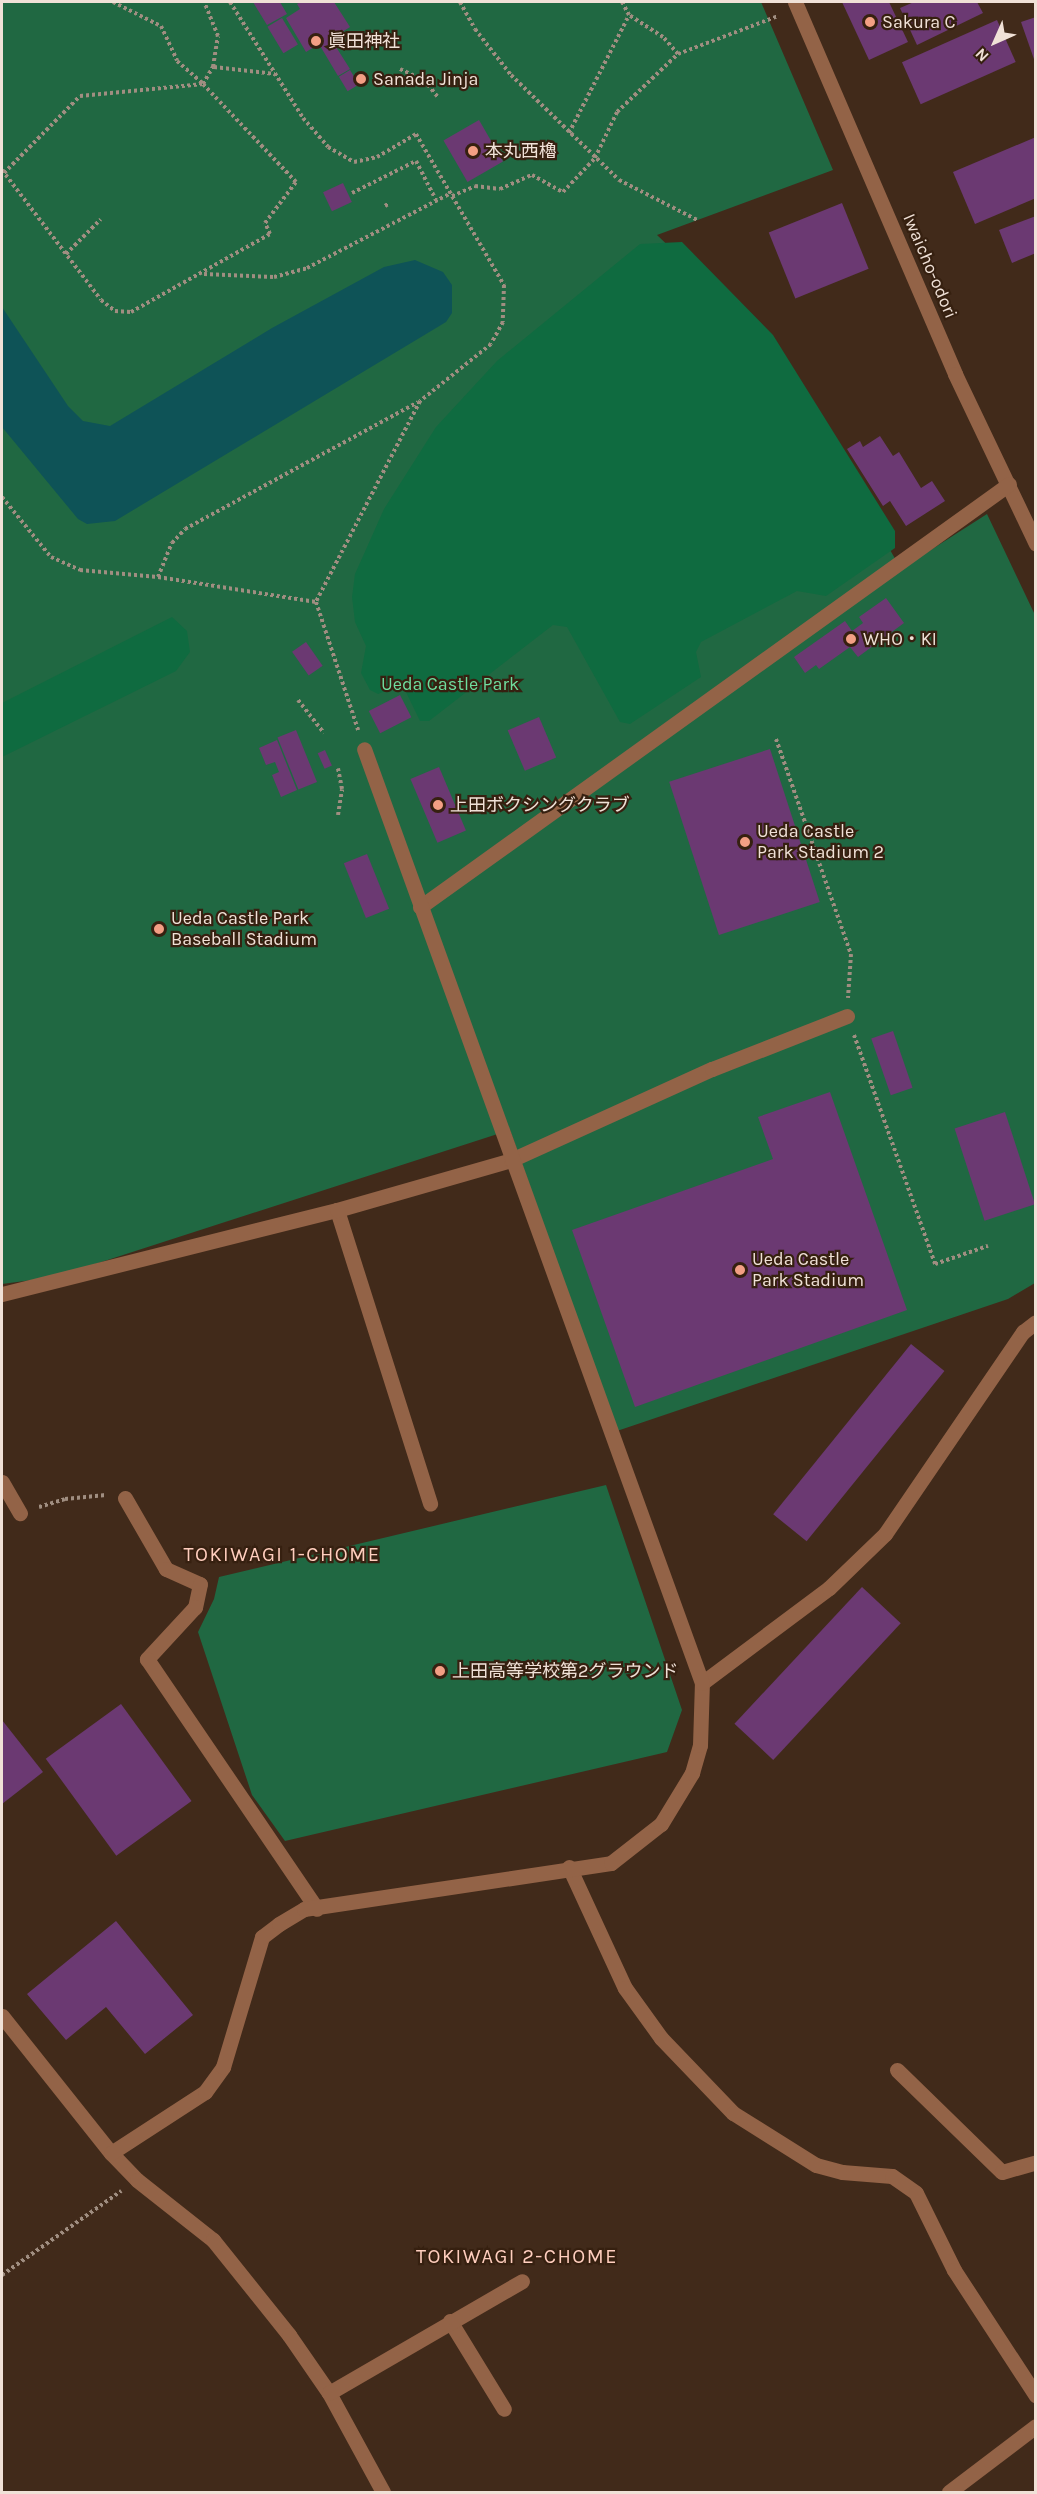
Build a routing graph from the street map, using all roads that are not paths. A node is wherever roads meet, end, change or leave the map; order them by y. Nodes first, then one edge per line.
1 (796, 5) edge
2 (1009, 484) junction
3 (1035, 544) edge
4 (364, 749) road end
5 (420, 907) junction
6 (847, 1016) road end
7 (511, 1160) junction
8 (338, 1210) junction
9 (2, 1294) edge
10 (1035, 1322) edge
11 (2, 1482) edge
12 (125, 1498) road end
13 (430, 1504) dead end
14 (20, 1514) road end
15 (702, 1683) junction
16 (569, 1867) junction
17 (317, 1909) junction
18 (2, 2016) edge
19 (897, 2070) dead end
20 (111, 2153) junction
21 (1035, 2162) edge
22 (522, 2281) dead end
23 (450, 2322) junction
24 (329, 2393) junction
25 (1035, 2396) edge
26 (504, 2409) dead end
27 (1035, 2426) edge
28 (382, 2493) edge
29 (950, 2493) edge

1 - 2 street, Iwaicho-odori
2 - 3 street, Iwaicho-odori
2 - 5 street
4 - 5 street
5 - 7 street
6 - 7 street
7 - 8 street
7 - 15 street
8 - 9 street
8 - 13 street
10 - 15 street
11 - 14 street
12 - 17 street
15 - 16 street
16 - 17 street
16 - 25 street
17 - 20 street
18 - 20 street
19 - 21 street
20 - 24 street
22 - 23 street
23 - 24 street
23 - 26 street
24 - 28 street
27 - 29 street

